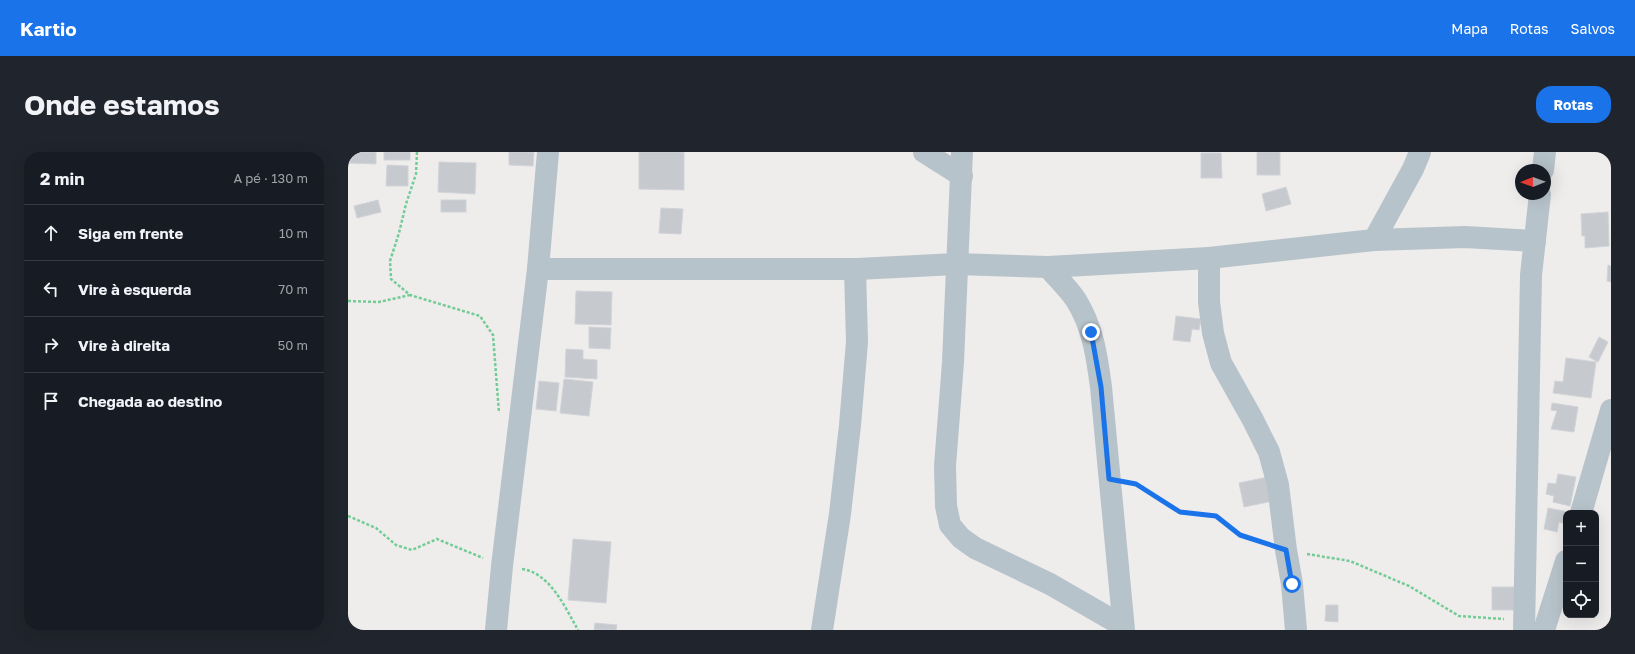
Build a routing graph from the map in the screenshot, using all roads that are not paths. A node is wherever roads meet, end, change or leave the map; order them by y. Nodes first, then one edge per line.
1 (548, 152) edge
2 (924, 152) edge
3 (962, 152) edge
4 (1420, 152) edge
5 (1545, 152) edge
6 (1544, 164) edge
7 (962, 176) junction
8 (1539, 200) edge
9 (1374, 240) junction
10 (1535, 241) junction
11 (1209, 258) junction
12 (956, 264) junction
13 (1048, 267) junction
14 (538, 269) junction
15 (855, 269) junction
16 (1611, 410) edge
17 (1581, 510) edge
18 (1563, 570) edge
19 (1524, 626) edge
20 (1123, 628) edge
21 (496, 630) edge
22 (822, 630) edge
23 (1296, 630) edge
24 (1544, 630) edge

1 - 14 street
2 - 7 street
3 - 7 street
4 - 9 street
5 - 6 street
7 - 12 street
8 - 10 street
9 - 10 street
9 - 11 street
10 - 19 street
11 - 13 street
11 - 23 street
12 - 13 street
12 - 15 street
12 - 20 street
13 - 20 street
14 - 15 street
14 - 21 street
15 - 22 street
16 - 17 street
18 - 24 street

